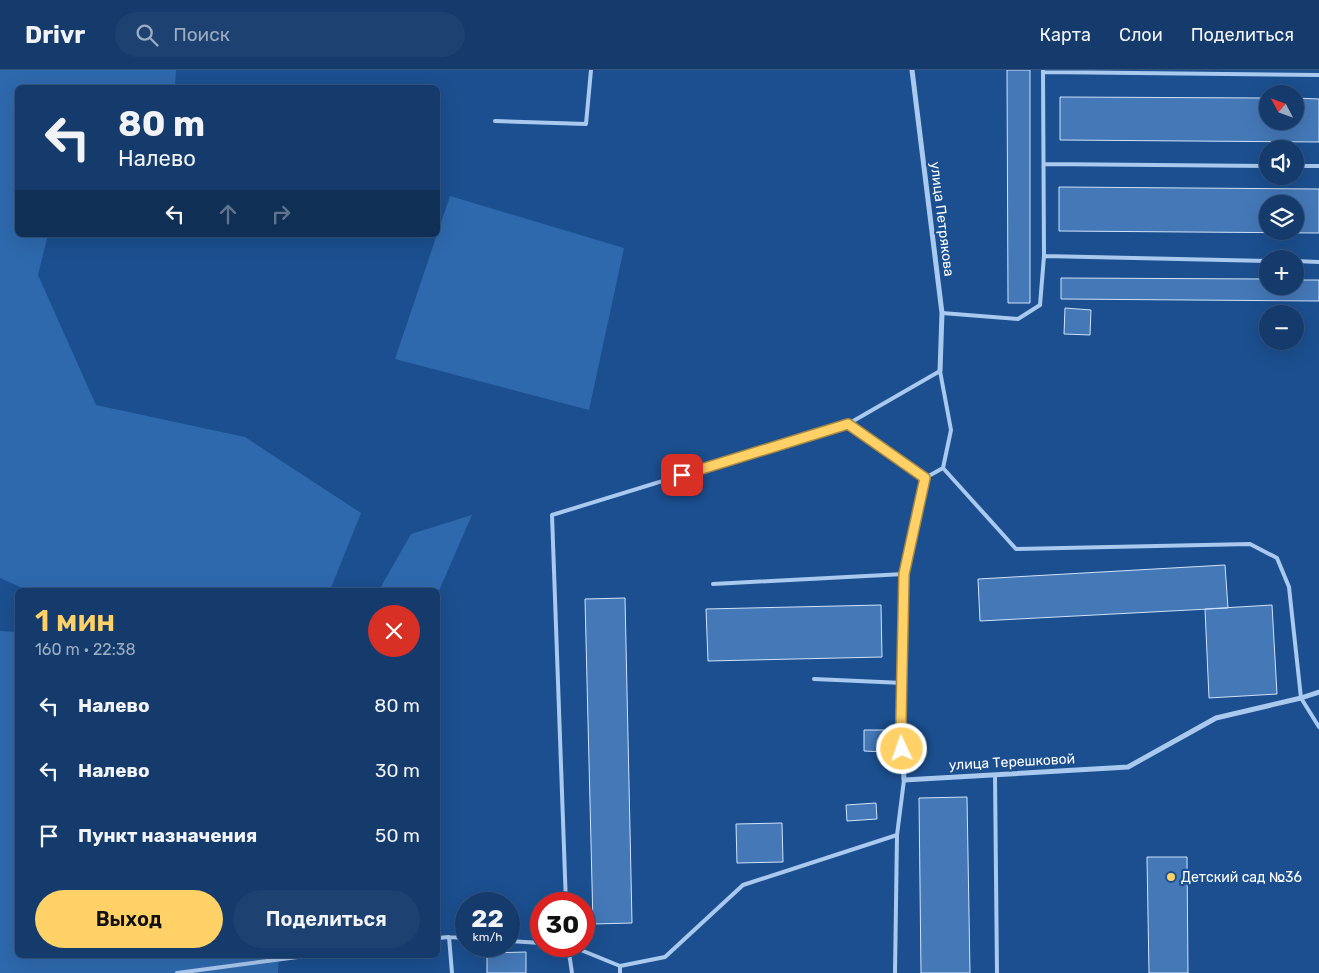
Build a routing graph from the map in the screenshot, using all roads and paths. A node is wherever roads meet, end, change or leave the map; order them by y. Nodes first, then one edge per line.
1 (591, 70) edge
2 (912, 70) edge
3 (1043, 71) edge
4 (1319, 75) edge
5 (495, 121) dead end
6 (1044, 164) junction
7 (1259, 166) edge
8 (1304, 166) edge
9 (1319, 166) edge
10 (1044, 256) junction
11 (1259, 261) edge
12 (1304, 261) edge
13 (1319, 262) edge
14 (942, 313) junction
15 (940, 371) junction
16 (848, 424) junction
17 (943, 468) junction
18 (925, 478) junction
19 (904, 574) junction
20 (712, 584) dead end
21 (814, 679) dead end
22 (903, 683) junction
23 (1319, 692) edge
24 (1301, 698) junction
25 (1319, 727) edge
26 (995, 774) junction
27 (904, 780) junction
28 (897, 834) junction
29 (566, 892) edge
30 (449, 937) junction
31 (455, 937) edge
32 (440, 938) edge
33 (595, 956) edge
34 (570, 957) edge
35 (290, 958) edge
36 (620, 966) junction
37 (177, 973) edge
38 (452, 973) edge
39 (572, 973) edge
40 (620, 973) edge
41 (895, 973) edge
42 (997, 973) edge

1 - 5 lane
2 - 14 street, улица Петрякова
3 - 4 lane
3 - 6 lane
6 - 7 lane
6 - 10 lane
8 - 9 lane
10 - 11 lane
10 - 14 lane
12 - 13 lane
14 - 15 street, улица Петрякова
15 - 16 lane
15 - 17 lane
16 - 18 lane
16 - 29 lane
17 - 18 lane
17 - 24 lane
18 - 19 street
19 - 20 lane
19 - 22 street
21 - 22 lane
22 - 27 street
23 - 24 street, улица Терешковой
24 - 25 lane
24 - 26 street, улица Терешковой
26 - 27 street, улица Терешковой
26 - 42 lane
27 - 28 lane
28 - 36 lane
28 - 41 lane
30 - 31 lane
30 - 32 lane
30 - 38 lane
33 - 36 lane
34 - 39 lane
35 - 37 lane
36 - 40 lane

